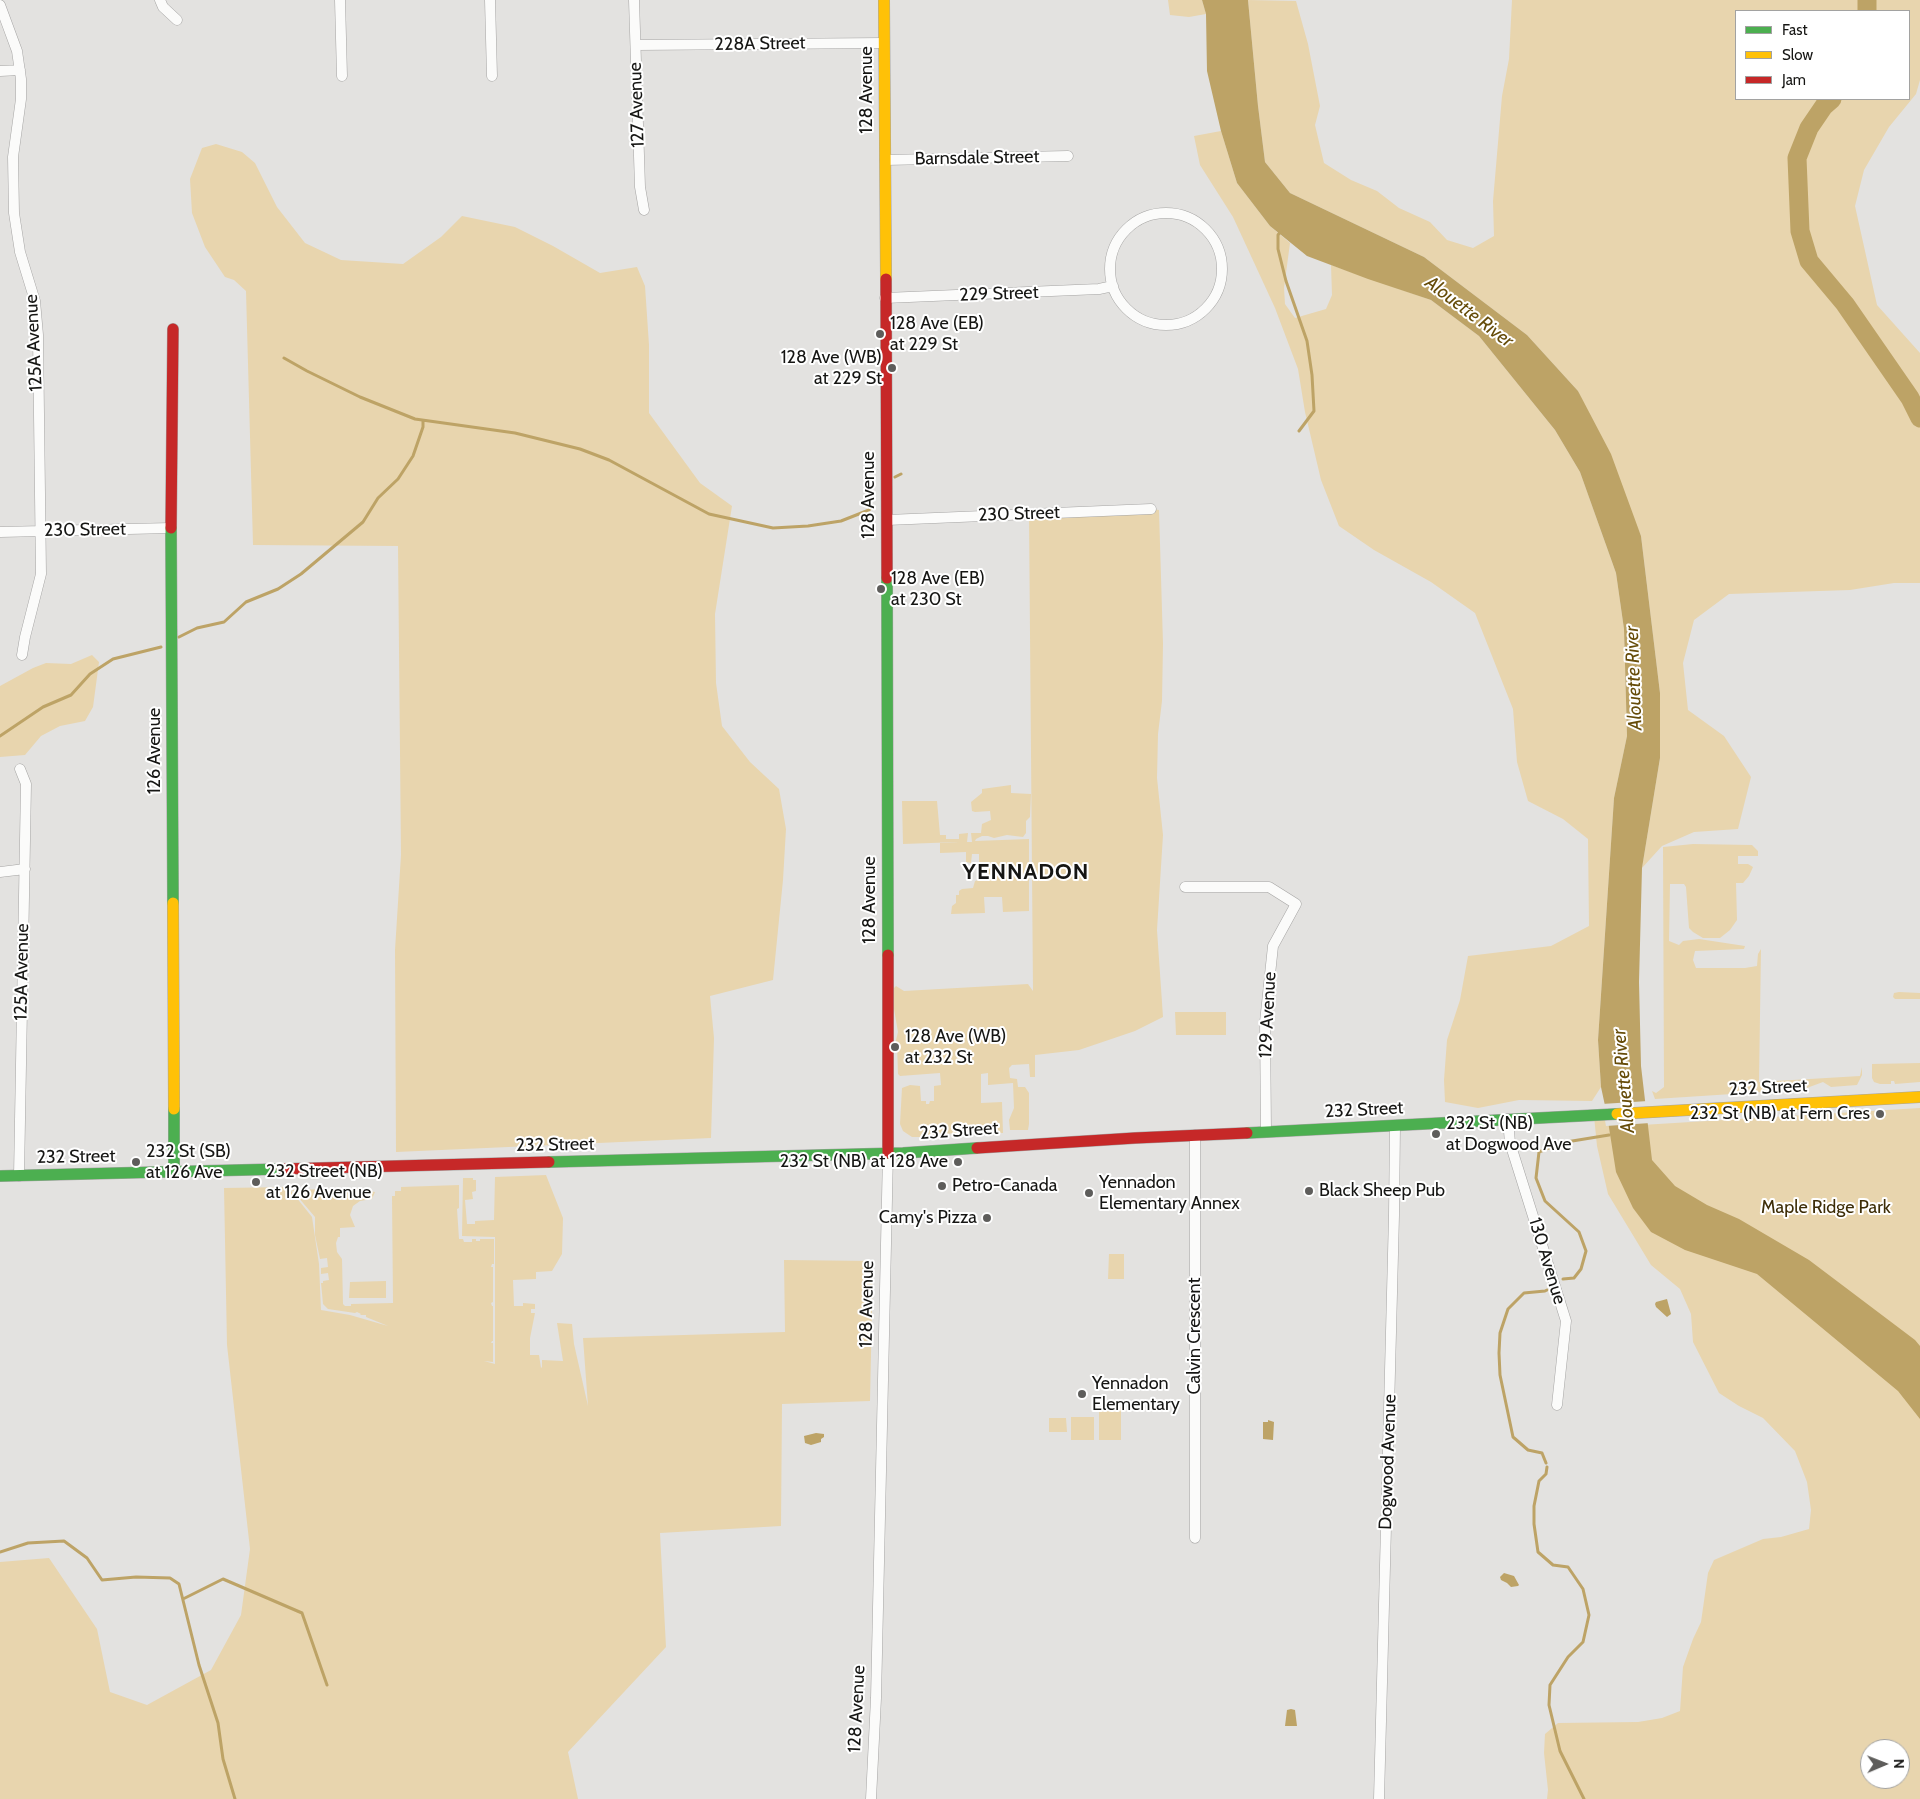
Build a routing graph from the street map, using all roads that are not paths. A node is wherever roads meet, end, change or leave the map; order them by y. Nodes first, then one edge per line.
1 (160, 0) edge
2 (340, 0) edge
3 (490, 0) edge
4 (634, 0) edge
5 (884, 0) edge
6 (0, 5) edge
7 (177, 20) dead end
8 (884, 43) junction
9 (636, 45) junction
10 (20, 70) junction
11 (0, 71) edge
12 (342, 76) dead end
13 (492, 76) dead end
14 (1068, 156) dead end
15 (885, 160) junction
16 (644, 210) dead end
17 (1112, 286) junction
18 (885, 298) junction
19 (173, 329) dead end
20 (1150, 509) dead end
21 (887, 520) junction
22 (171, 528) junction
23 (41, 531) junction
24 (0, 532) edge
25 (22, 655) dead end
26 (20, 768) dead end
27 (25, 869) junction
28 (0, 872) edge
29 (1185, 887) dead end
30 (1920, 1097) edge
31 (1508, 1119) junction
32 (1395, 1126) junction
33 (1266, 1132) junction
34 (1195, 1135) junction
35 (888, 1153) junction
36 (174, 1173) junction
37 (0, 1176) edge
38 (19, 1176) junction
39 (1557, 1405) dead end
40 (1195, 1538) dead end
41 (871, 1799) edge
42 (1379, 1799) edge

1 - 7 street
2 - 12 street
3 - 13 street
4 - 9 street, 127 Avenue
5 - 8 street, 128 Avenue
6 - 10 street, 125A Avenue
8 - 9 street, 228A Street
8 - 15 street, 128 Avenue
9 - 16 street, 127 Avenue
10 - 11 street
10 - 23 street, 125A Avenue
14 - 15 street, Barnsdale Street
15 - 18 street, 128 Avenue
17 - 17 street
17 - 18 street, 229 Street
18 - 21 street, 128 Avenue
19 - 22 street, 126 Avenue
20 - 21 street, 230 Street
21 - 35 street, 128 Avenue
22 - 23 street, 230 Street
22 - 36 street, 126 Avenue
23 - 24 street, 230 Street
23 - 25 street, 125A Avenue
26 - 27 street, 125A Avenue
27 - 28 street
27 - 38 street, 125A Avenue
29 - 33 street, 129 Avenue
30 - 31 street, 232 Street
31 - 32 street, 232 Street
31 - 39 street, 130 Avenue
32 - 33 street, 232 Street
32 - 42 street, Dogwood Avenue
33 - 34 street, 232 Street
34 - 35 street, 232 Street
34 - 40 street, Calvin Crescent
35 - 36 street, 232 Street
35 - 41 street, 128 Avenue
36 - 38 street, 232 Street
37 - 38 street, 232 Street

